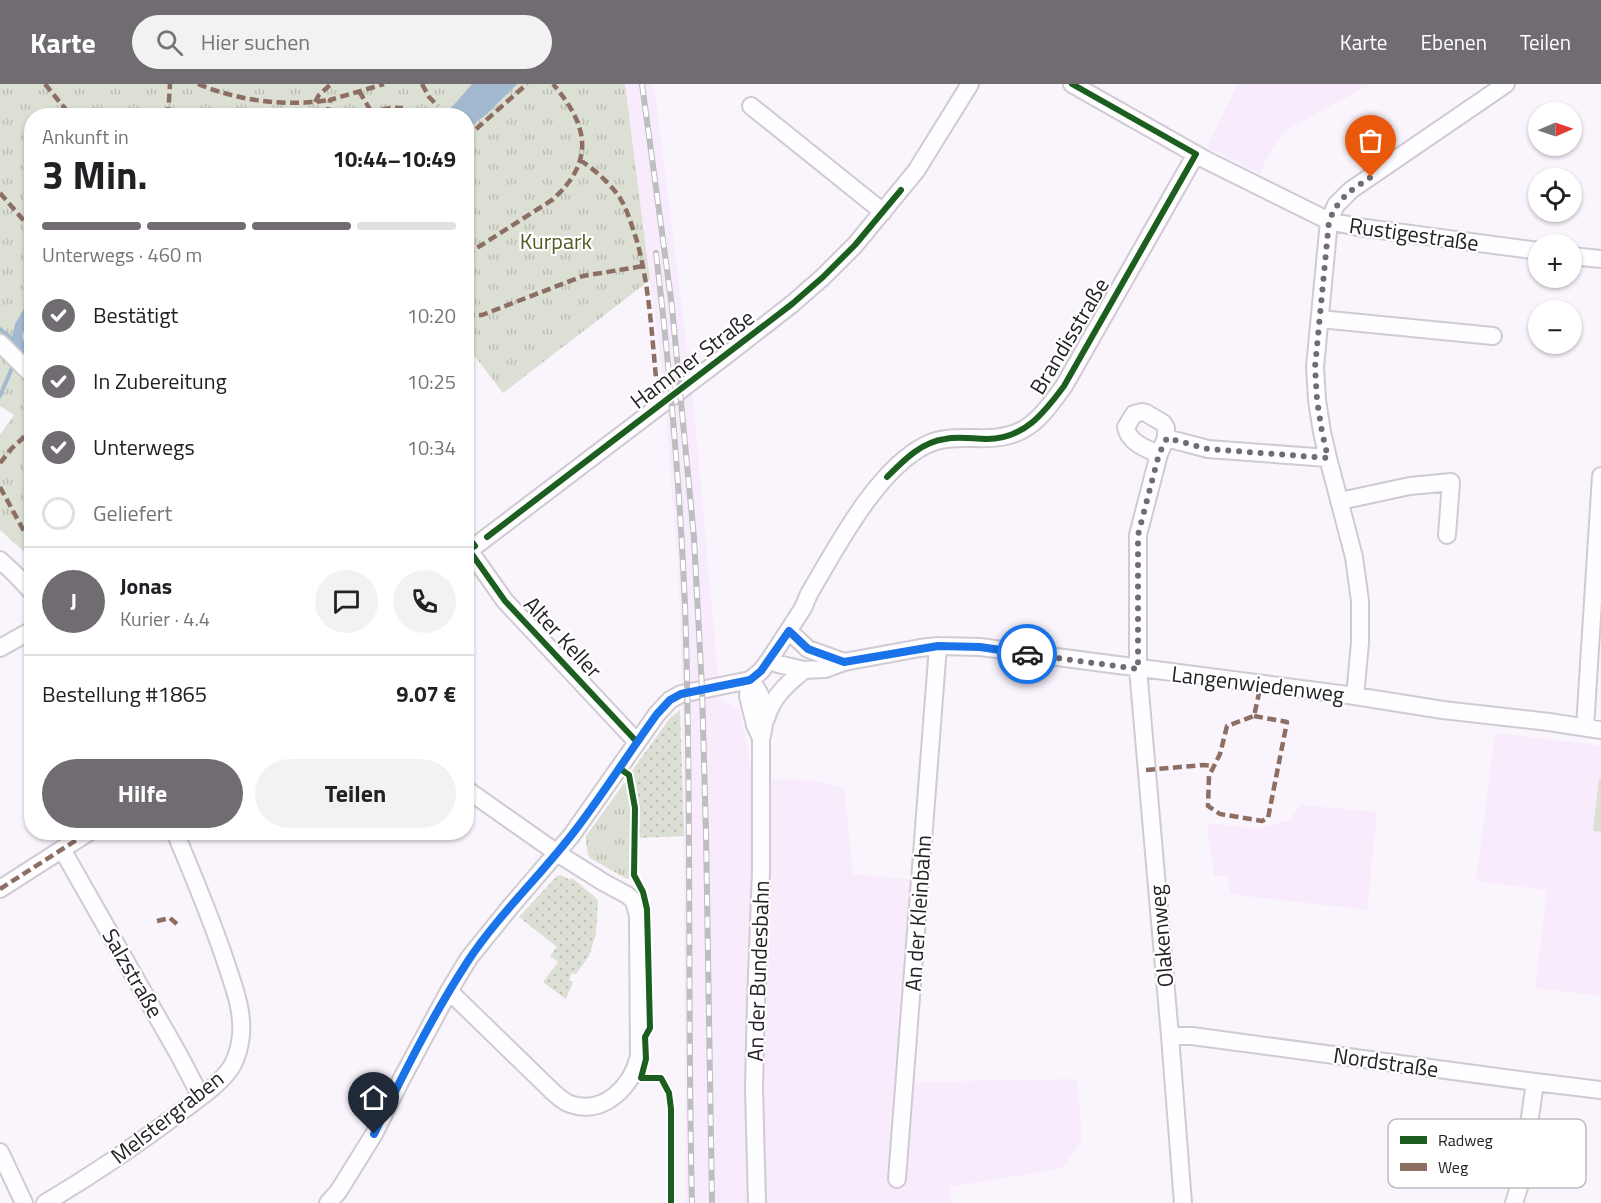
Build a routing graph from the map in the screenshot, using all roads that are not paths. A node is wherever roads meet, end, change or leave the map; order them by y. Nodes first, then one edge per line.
1 (970, 84) edge
2 (1072, 84) edge
3 (1506, 84) edge
4 (751, 106) dead end
5 (1196, 154) junction
6 (883, 213) junction
7 (1329, 221) junction
8 (1528, 250) edge
9 (1582, 257) edge
10 (1601, 259) edge
11 (1320, 319) junction
12 (1493, 336) dead end
13 (0, 343) edge
14 (24, 367) edge
15 (1167, 438) junction
16 (1159, 454) junction
17 (1328, 458) junction
18 (1601, 476) edge
19 (1340, 501) junction
20 (1447, 535) dead end
21 (474, 546) edge
22 (474, 559) edge
23 (0, 560) edge
24 (24, 584) edge
25 (789, 631) junction
26 (24, 634) edge
27 (938, 646) junction
28 (0, 648) edge
29 (770, 659) junction
30 (844, 662) junction
31 (1138, 669) junction
32 (804, 670) junction
33 (750, 680) junction
34 (1355, 696) junction
35 (1593, 729) edge
36 (763, 732) junction
37 (637, 742) junction
38 (474, 795) edge
39 (78, 840) edge
40 (179, 840) edge
41 (63, 851) junction
42 (557, 853) junction
43 (0, 889) edge
44 (449, 991) junction
45 (1170, 1036) junction
46 (1535, 1082) junction
47 (1601, 1090) edge
48 (201, 1097) junction
49 (1530, 1119) edge
50 (0, 1152) edge
51 (5, 1175) edge
52 (897, 1179) dead end
53 (1519, 1188) edge
54 (24, 1203) edge
55 (45, 1203) edge
56 (328, 1203) edge
57 (757, 1203) edge
58 (1183, 1203) edge
59 (1514, 1203) edge

1 - 6 street, Hammer Straße
2 - 5 street, Rustigestraße
3 - 7 street
4 - 6 street
5 - 7 street, Rustigestraße
5 - 25 street, Brandisstraße
6 - 21 street, Hammer Straße
7 - 8 street, Rustigestraße
7 - 11 street
9 - 10 street
11 - 12 street
11 - 17 street
13 - 14 street
15 - 16 street
15 - 16 street
15 - 17 street
16 - 31 street, Olakenweg
17 - 19 street
18 - 35 street
19 - 20 street
19 - 34 street
22 - 37 street, Alter Keller
23 - 24 street
25 - 29 street, Brandisstraße
25 - 30 street, Langenwiedenweg
26 - 28 street
27 - 30 street, Langenwiedenweg
27 - 31 street, Langenwiedenweg
27 - 52 street, An der Kleinbahn
29 - 32 street, Langenwiedenweg
29 - 33 street
30 - 32 street, Langenwiedenweg
31 - 34 street, Langenwiedenweg
31 - 45 street, Olakenweg
32 - 36 street
33 - 36 street, An der Bundesbahn
33 - 37 street
34 - 35 street, Langenwiedenweg
36 - 57 street, An der Bundesbahn
37 - 42 street
38 - 42 street
39 - 41 street
40 - 48 street, Melstergraben
41 - 43 street
41 - 48 street, Salzstraße
42 - 44 street
42 - 44 street
44 - 56 street
45 - 46 street, Nordstraße
45 - 58 street, Olakenweg
46 - 47 street, Nordstraße
46 - 49 street
48 - 55 street, Melstergraben
50 - 51 street
51 - 54 street
53 - 59 street

